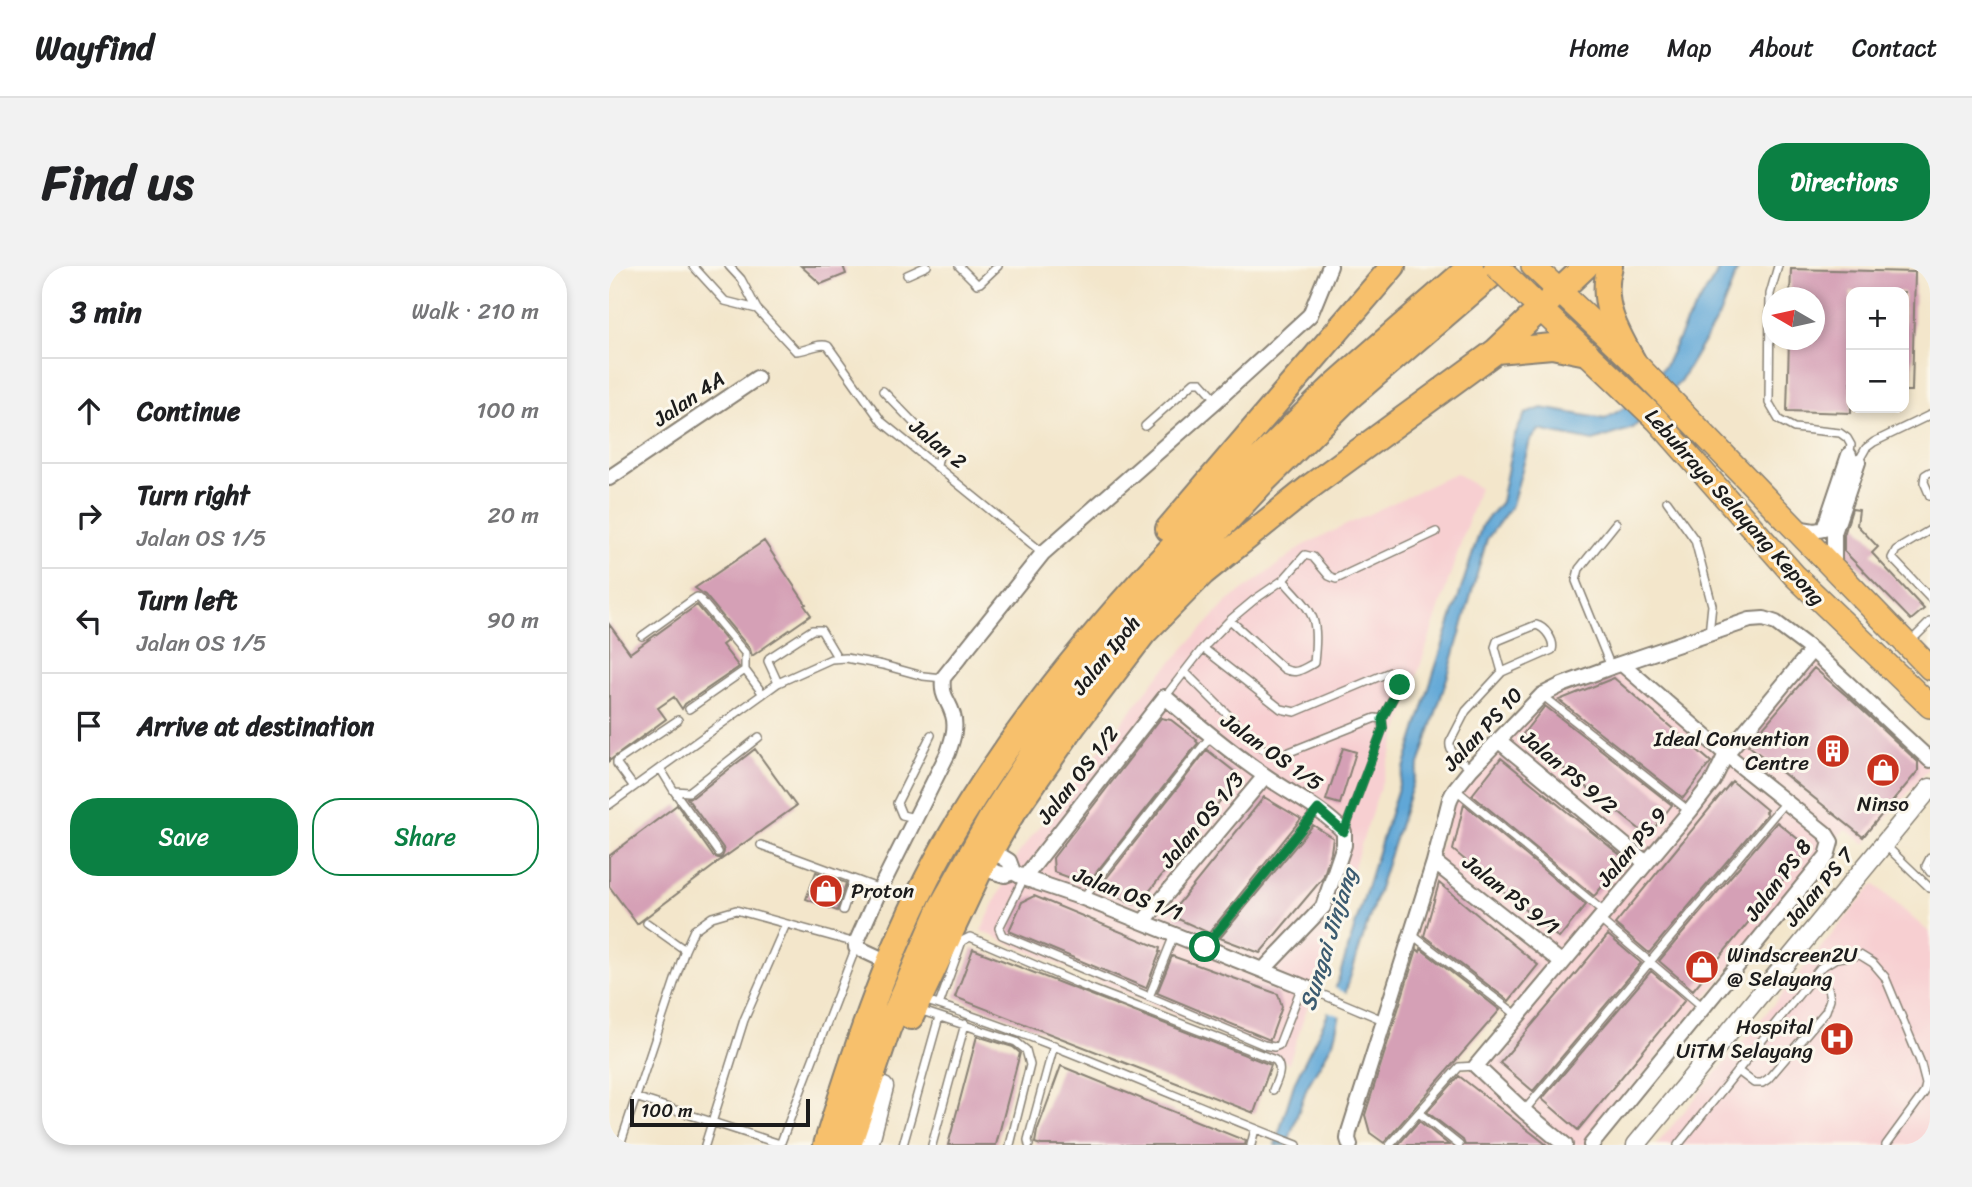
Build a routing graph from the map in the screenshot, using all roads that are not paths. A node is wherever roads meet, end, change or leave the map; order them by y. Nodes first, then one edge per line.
1 (693, 266) edge
2 (729, 266) edge
3 (927, 266) edge
4 (959, 266) edge
5 (998, 266) edge
6 (1329, 266) edge
7 (1496, 266) edge
8 (1503, 266) edge
9 (1586, 266) edge
10 (1610, 266) edge
11 (1778, 266) edge
12 (1386, 271) edge
13 (907, 275) dead end
14 (1474, 278) edge
15 (1547, 279) edge
16 (1534, 303) junction
17 (757, 309) junction
18 (1496, 351) junction
19 (1587, 353) junction
20 (1633, 361) junction
21 (757, 378) dead end
22 (883, 391) dead end
23 (1217, 400) junction
24 (1930, 415) edge
25 (1145, 426) dead end
26 (1854, 459) junction
27 (937, 466) junction
28 (1930, 472) edge
29 (609, 478) edge
30 (1846, 481) junction
31 (1930, 496) edge
32 (1667, 501) dead end
33 (1616, 523) dead end
34 (1791, 526) junction
35 (1930, 530) edge
36 (1436, 532) dead end
37 (1043, 553) junction
38 (1834, 567) junction
39 (1283, 580) junction
40 (1930, 598) edge
41 (1230, 620) junction
42 (1930, 622) edge
43 (1709, 635) junction
44 (642, 636) dead end
45 (1137, 640) junction
46 (1907, 645) junction
47 (1203, 648) junction
48 (1812, 650) junction
49 (837, 657) junction
50 (1617, 665) junction
51 (1930, 668) edge
52 (745, 670) junction
53 (1185, 672) junction
54 (1502, 672) junction
55 (943, 678) junction
56 (778, 683) junction
57 (763, 694) junction
58 (1542, 695) junction
59 (1165, 697) junction
60 (1930, 706) edge
61 (689, 709) dead end
62 (1382, 719) junction
63 (678, 720) dead end
64 (932, 735) dead end
65 (1211, 736) junction
66 (759, 737) dead end
67 (1498, 740) junction
68 (1725, 754) junction
69 (998, 760) junction
70 (1930, 760) edge
71 (660, 768) junction
72 (1471, 769) junction
73 (1265, 776) junction
74 (634, 787) junction
75 (1930, 788) edge
76 (1455, 789) junction
77 (674, 791) junction
78 (1786, 800) junction
79 (609, 805) edge
80 (1318, 809) junction
81 (1690, 811) junction
82 (915, 818) junction
83 (1344, 832) junction
84 (1884, 844) junction
85 (761, 845) dead end
86 (719, 852) dead end
87 (1930, 858) edge
88 (986, 859) junction
89 (1434, 862) junction
90 (1646, 863) junction
91 (1930, 872) edge
92 (1018, 875) junction
93 (853, 880) junction
94 (1930, 888) edge
95 (880, 889) junction
96 (1083, 898) junction
97 (843, 910) dead end
98 (1601, 916) junction
99 (1143, 922) junction
100 (647, 923) dead end
101 (786, 924) junction
102 (960, 929) junction
103 (1411, 934) junction
104 (1174, 935) junction
105 (856, 945) junction
106 (1205, 947) junction
107 (685, 950) junction
108 (1649, 961) junction
109 (888, 962) junction
110 (1562, 962) junction
111 (1263, 970) junction
112 (1814, 977) junction
113 (1308, 988) junction
114 (1149, 997) junction
115 (924, 1004) junction
116 (1703, 1008) junction
117 (1517, 1016) junction
118 (939, 1017) junction
119 (1383, 1020) junction
120 (965, 1024) junction
121 (1054, 1045) junction
122 (1476, 1066) junction
123 (1738, 1071) junction
124 (1928, 1085) edge
125 (884, 1087) junction
126 (1273, 1090) dead end
127 (635, 1097) junction
128 (1524, 1111) junction
129 (1419, 1112) junction
130 (712, 1122) junction
131 (1255, 1129) junction
132 (1890, 1144) edge
133 (620, 1145) edge
134 (705, 1145) edge
135 (780, 1145) edge
136 (826, 1145) edge
137 (849, 1145) edge
138 (863, 1145) edge
139 (869, 1145) edge
140 (903, 1145) edge
141 (932, 1145) edge
142 (1010, 1145) edge
143 (1029, 1145) edge
144 (1251, 1145) edge
145 (1297, 1145) edge
146 (1349, 1145) edge
147 (1390, 1145) edge
148 (1459, 1145) edge
149 (1565, 1145) edge
150 (1591, 1145) edge
151 (1636, 1145) edge
152 (1678, 1145) edge

1 - 17 lane
2 - 17 lane
3 - 13 lane
4 - 5 lane
6 - 23 street
7 - 16 main road, Lebuhraya Selayang Kepong, bridge
8 - 14 highway, Jalan Ipoh
9 - 15 highway
10 - 20 highway
11 - 26 lane
12 - 69 highway
14 - 45 highway
14 - 69 highway, Jalan Ipoh
14 - 137 highway, Jalan Ipoh
15 - 16 highway
15 - 20 main road, Lebuhraya Selayang Kepong
16 - 18 highway
16 - 19 main road, Lebuhraya Selayang Kepong
17 - 27 lane, Jalan 2
18 - 19 highway
18 - 45 highway
19 - 60 main road, Lebuhraya Selayang Kepong
20 - 34 main road, Lebuhraya Selayang Kepong
21 - 29 street, Jalan 4A
22 - 27 lane
23 - 25 lane
23 - 37 street
24 - 26 lane
26 - 30 street
27 - 37 lane, Jalan 2
28 - 31 lane
30 - 34 street
30 - 38 street
32 - 43 lane
33 - 50 lane
34 - 38 main road, Lebuhraya Selayang Kepong
35 - 40 lane
36 - 39 lane
37 - 55 street
38 - 46 main road, Lebuhraya Selayang Kepong
39 - 41 lane
39 - 41 lane
41 - 47 lane
42 - 46 lane
43 - 48 street, Jalan PS 10
43 - 50 street, Jalan PS 10
44 - 52 lane
45 - 88 highway
46 - 51 main road, Lebuhraya Selayang Kepong
47 - 53 lane
47 - 62 lane, Jalan OS 1/5
48 - 68 street, Jalan PS 9
48 - 70 street, Jalan PS 10
49 - 55 lane
49 - 56 lane
49 - 56 lane
50 - 58 street, Jalan PS 10
50 - 68 street
52 - 57 lane
52 - 61 lane
53 - 59 lane
53 - 62 lane
54 - 54 lane
54 - 72 lane
55 - 82 street
56 - 57 lane
57 - 71 lane
58 - 67 street, Jalan PS 10
58 - 81 lane
59 - 65 street, Jalan OS 1/5
59 - 92 street, Jalan OS 1/2
62 - 83 lane, Jalan OS 1/5
63 - 74 lane
64 - 82 lane
65 - 73 street, Jalan OS 1/5
65 - 96 lane
66 - 77 lane
67 - 72 street, Jalan PS 10
67 - 90 street, Jalan PS 9/2
68 - 78 street
68 - 81 street, Jalan PS 9
69 - 109 highway, Jalan Ipoh
71 - 74 lane
71 - 77 lane
72 - 76 street, Jalan PS 10
73 - 80 street, Jalan OS 1/5
73 - 99 street, Jalan OS 1/3
74 - 79 lane
75 - 84 street, Jalan PS 7
76 - 89 street, Jalan PS 10
76 - 98 lane
77 - 86 lane
78 - 108 lane
78 - 116 street, Jalan PS 8
80 - 83 street, Jalan OS 1/5
80 - 106 lane
81 - 90 street, Jalan PS 9
82 - 95 street
83 - 111 street
84 - 94 lane
84 - 151 street, Jalan PS 7
85 - 93 lane
87 - 91 lane
88 - 92 street, Jalan OS 1/1
88 - 92 street, Jalan OS 1/1
88 - 102 highway
89 - 103 street, Jalan PS 10
89 - 110 street, Jalan PS 9/1
90 - 98 street, Jalan PS 9
92 - 96 street, Jalan OS 1/1
92 - 114 lane
93 - 95 lane
93 - 97 lane
95 - 105 street
96 - 99 street, Jalan OS 1/1
98 - 108 lane
98 - 110 street, Jalan PS 9
99 - 104 street, Jalan OS 1/1
100 - 107 lane
101 - 105 lane
101 - 107 lane
101 - 130 lane
102 - 115 highway
102 - 126 lane
103 - 117 lane
103 - 119 street, Jalan PS 10
104 - 106 street, Jalan OS 1/1
104 - 114 lane
105 - 109 street
105 - 135 lane
106 - 111 street, Jalan OS 1/1
107 - 127 lane
108 - 116 lane
108 - 128 lane
109 - 136 highway, Jalan Ipoh
110 - 117 street, Jalan PS 9
111 - 113 street, Jalan OS 1/1
112 - 123 lane
112 - 123 lane
112 - 124 lane
113 - 114 lane
113 - 119 lane, Jalan OS 1/1
115 - 118 lane
115 - 121 lane
115 - 125 highway
116 - 150 street, Jalan PS 8
117 - 122 street, Jalan PS 9
118 - 120 lane
118 - 140 lane
119 - 146 street, Jalan PS 10
120 - 141 lane
120 - 142 lane
121 - 131 lane
121 - 143 lane
122 - 128 street
122 - 129 lane
123 - 152 lane
124 - 132 lane
125 - 138 highway
125 - 139 street
127 - 130 lane
127 - 133 lane
128 - 149 street
129 - 147 lane
129 - 148 lane
130 - 134 lane
130 - 135 lane
131 - 144 lane
131 - 145 lane

